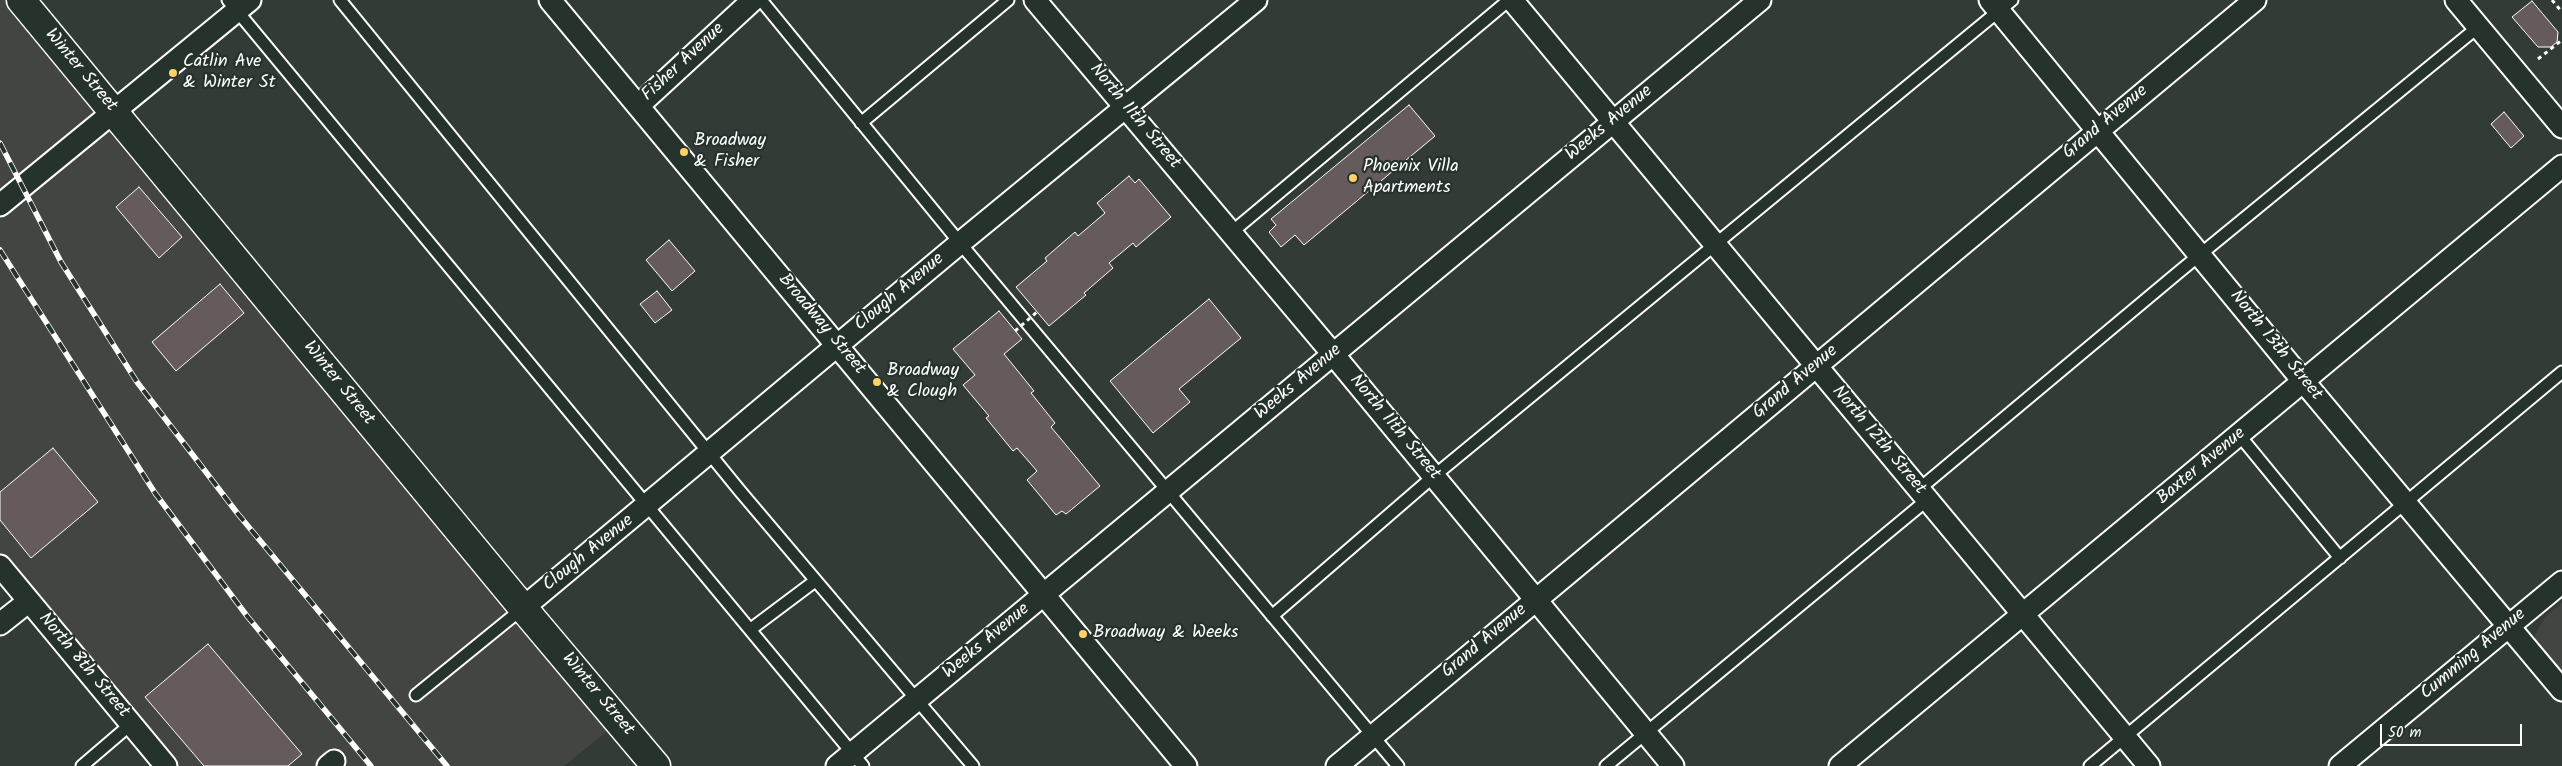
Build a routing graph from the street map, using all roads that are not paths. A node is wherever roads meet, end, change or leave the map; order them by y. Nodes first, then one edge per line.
1 (21, 0) edge
2 (340, 0) edge
3 (550, 0) edge
4 (753, 0) edge
5 (761, 0) edge
6 (1008, 0) edge
7 (1035, 0) edge
8 (1256, 0) edge
9 (1511, 0) edge
10 (1760, 0) edge
11 (2255, 0) edge
12 (2456, 0) edge
13 (238, 4) edge
14 (2000, 4) edge
15 (2478, 27) junction
16 (638, 106) junction
17 (1127, 108) junction
18 (114, 112) junction
19 (1613, 122) junction
20 (861, 123) junction
21 (2562, 127) edge
22 (2098, 130) junction
23 (2562, 166) edge
24 (0, 205) edge
25 (1232, 232) junction
26 (960, 243) junction
27 (1715, 246) junction
28 (2200, 255) junction
29 (838, 345) junction
30 (1334, 354) junction
31 (1816, 367) junction
32 (2562, 372) edge
33 (2304, 382) junction
34 (2240, 436) junction
35 (710, 453) junction
36 (1434, 476) junction
37 (1169, 490) junction
38 (1922, 495) junction
39 (2405, 502) junction
40 (647, 506) junction
41 (2340, 558) junction
42 (0, 566) edge
43 (815, 581) junction
44 (2562, 582) edge
45 (1045, 594) junction
46 (1537, 599) junction
47 (29, 601) junction
48 (523, 608) junction
49 (1272, 616) junction
50 (2022, 616) junction
51 (0, 624) edge
52 (2510, 626) junction
53 (751, 629) junction
54 (2562, 690) edge
55 (416, 695) dead end
56 (918, 699) junction
57 (131, 724) junction
58 (1646, 733) junction
59 (1373, 735) junction
60 (2125, 736) junction
61 (851, 762) edge
62 (82, 766) edge
63 (166, 766) edge
64 (656, 766) edge
65 (973, 766) edge
66 (1186, 766) edge
67 (1337, 766) edge
68 (1398, 766) edge
69 (1606, 766) edge
70 (1673, 766) edge
71 (1840, 766) edge
72 (2090, 766) edge
73 (2149, 766) edge
74 (2340, 766) edge

1 - 18 street, Winter Street
2 - 35 lane
3 - 16 street, Broadway Street
4 - 16 street, Fisher Avenue
5 - 20 lane
6 - 20 lane
7 - 17 street, North 11th Street
8 - 17 street, Clough Avenue
9 - 19 street, North 12th Street
9 - 25 lane
10 - 19 street, Weeks Avenue
11 - 22 street, Grand Avenue
12 - 15 street
13 - 18 street
13 - 40 lane
14 - 22 street, North 13th Street
14 - 27 lane
15 - 21 street
15 - 28 lane
16 - 29 street, Broadway Street
17 - 25 street, North 11th Street
17 - 26 street, Clough Avenue
18 - 24 street
18 - 48 street, Winter Street
19 - 27 street, North 12th Street
19 - 30 street, Weeks Avenue
20 - 26 lane
22 - 28 street, North 13th Street
22 - 31 street, Grand Avenue
23 - 33 street, Baxter Avenue
25 - 30 street, North 11th Street
26 - 29 street, Clough Avenue
26 - 37 lane
27 - 31 street, North 12th Street
27 - 36 lane
28 - 33 street, North 13th Street
28 - 38 lane
29 - 35 street, Clough Avenue
29 - 45 street, Broadway Street
30 - 36 street, North 11th Street
30 - 37 street, Weeks Avenue
31 - 38 street, North 12th Street
31 - 46 street, Grand Avenue
32 - 39 lane
33 - 34 street, Baxter Avenue
33 - 39 street, North 13th Street
34 - 41 lane
34 - 50 street, Baxter Avenue
35 - 40 street, Clough Avenue
35 - 43 lane
36 - 46 street, North 11th Street
36 - 49 lane
37 - 45 street, Weeks Avenue
37 - 49 lane
38 - 50 street, North 12th Street
38 - 58 lane
39 - 41 lane
39 - 52 street, North 13th Street
40 - 48 street, Clough Avenue
40 - 53 lane
41 - 60 lane
42 - 47 street, North 8th Street
43 - 53 lane
43 - 56 lane
44 - 52 street, Cumming Avenue
45 - 56 street, Weeks Avenue
45 - 66 street, Broadway Street
46 - 58 street, North 11th Street
46 - 59 street, Grand Avenue
47 - 51 street
47 - 57 street, North 8th Street
48 - 55 lane
48 - 64 street, Winter Street
49 - 59 lane
50 - 60 street, North 12th Street
50 - 71 street, Baxter Avenue
52 - 54 street, North 13th Street
52 - 74 street, Cumming Avenue
53 - 61 lane
56 - 61 street, Weeks Avenue
56 - 65 lane
57 - 62 lane
57 - 63 street, North 8th Street
58 - 69 lane
58 - 70 street, North 11th Street
59 - 67 street, Grand Avenue
59 - 68 lane
60 - 72 lane
60 - 73 street, North 12th Street

